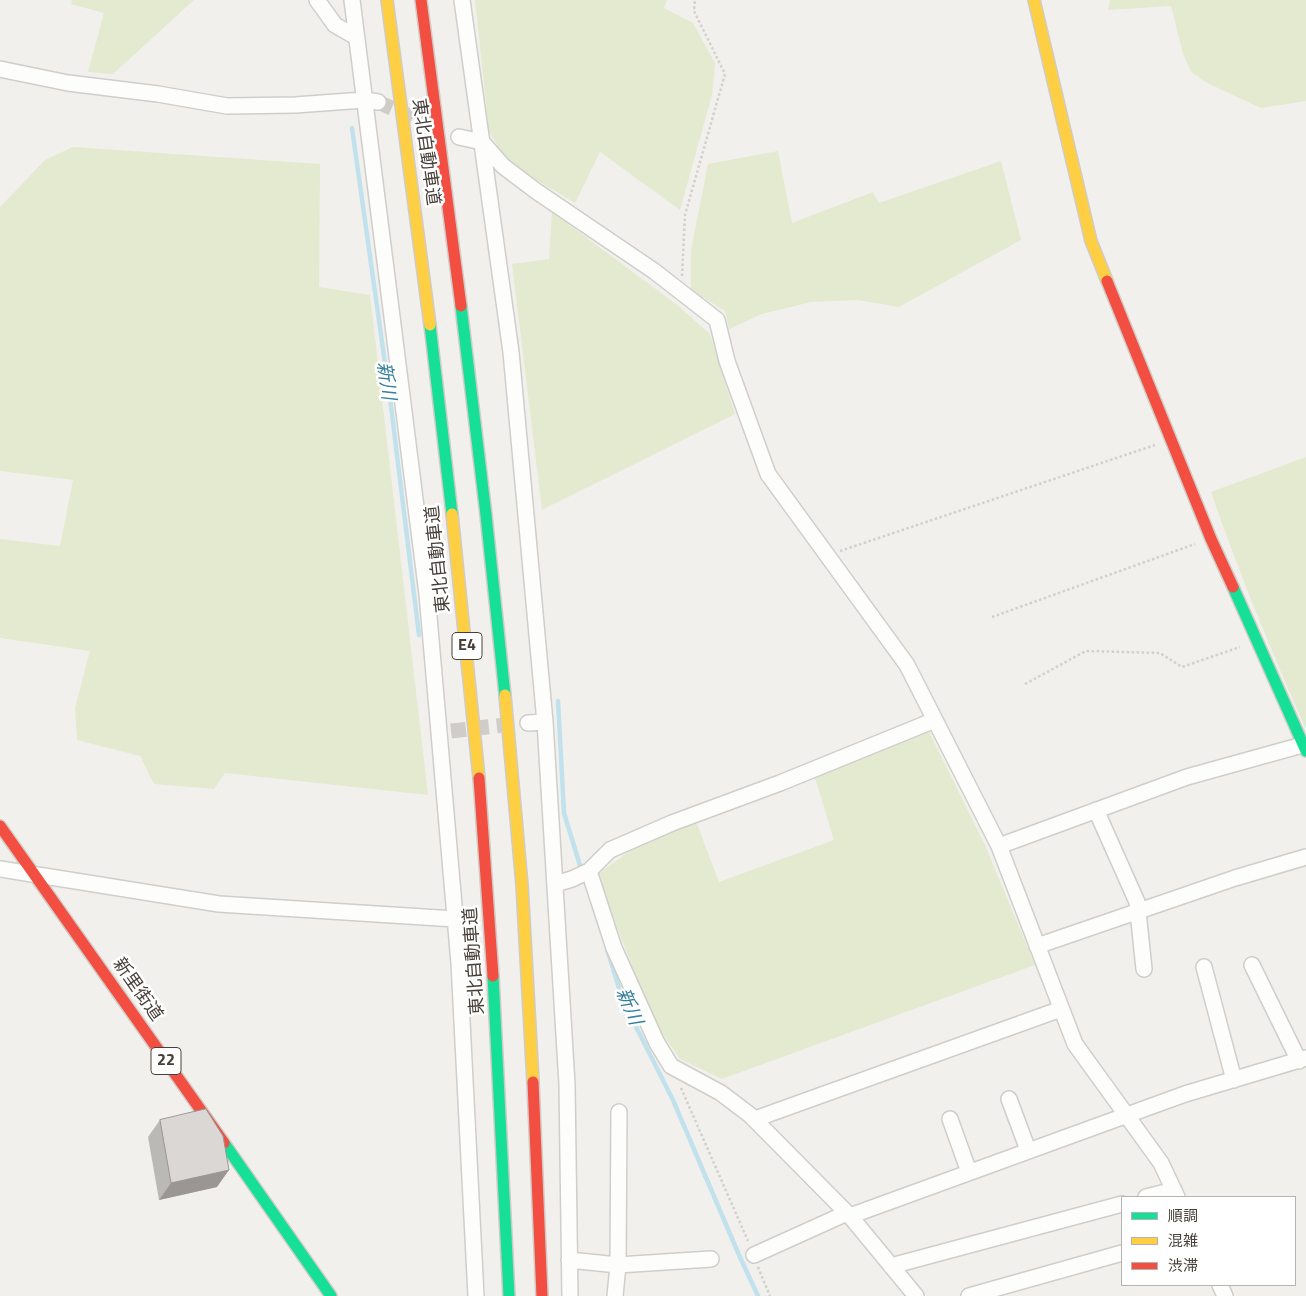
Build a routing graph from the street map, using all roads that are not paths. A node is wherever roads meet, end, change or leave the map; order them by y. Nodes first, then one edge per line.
1 (317, 0) edge
2 (352, 0) edge
3 (387, 0) edge
4 (421, 0) edge
5 (462, 0) edge
6 (1034, 0) edge
7 (356, 37) junction
8 (0, 69) edge
9 (371, 101) junction
10 (459, 137) dead end
11 (482, 142) junction
12 (935, 720) junction
13 (545, 722) junction
14 (528, 723) tunnel mouth
15 (1305, 747) edge
16 (1096, 810) junction
17 (0, 826) edge
18 (999, 846) junction
19 (1306, 857) edge
20 (0, 869) edge
21 (589, 871) junction
22 (34, 875) junction
23 (555, 884) junction
24 (1138, 910) junction
25 (455, 919) junction
26 (1037, 946) junction
27 (1252, 965) dead end
28 (1204, 967) dead end
29 (1144, 970) dead end
30 (1061, 1008) junction
31 (1303, 1059) edge
32 (1234, 1080) junction
33 (1009, 1099) dead end
34 (619, 1112) dead end
35 (1126, 1115) junction
36 (755, 1119) junction
37 (950, 1119) dead end
38 (1028, 1150) junction
39 (969, 1172) junction
40 (1175, 1193) edge
41 (1153, 1196) edge
42 (1121, 1204) edge
43 (848, 1215) junction
44 (1121, 1253) edge
45 (754, 1255) road end
46 (711, 1259) dead end
47 (570, 1260) junction
48 (618, 1265) junction
49 (891, 1266) junction
50 (331, 1296) edge
51 (476, 1296) edge
52 (508, 1296) edge
53 (542, 1296) edge
54 (570, 1296) edge
55 (615, 1296) edge
56 (916, 1296) edge
57 (970, 1296) edge

1 - 7 street
2 - 7 street
3 - 52 main road, 東北自動車道 / E4
4 - 53 main road, 東北自動車道 / E4
5 - 11 street
6 - 15 main road
7 - 9 street
8 - 9 street
9 - 25 street
10 - 11 street
11 - 12 street
11 - 13 street
12 - 18 street
12 - 21 street
13 - 14 street
13 - 23 street
15 - 16 street
16 - 18 street
16 - 24 street
17 - 22 main road, 新里街道 / 22
18 - 26 street
19 - 24 street
20 - 22 street
21 - 23 street
21 - 36 street
22 - 25 street
22 - 50 main road, 新里街道 / 22
23 - 47 street
24 - 26 street
24 - 29 street
25 - 51 street
26 - 30 street
27 - 31 street
28 - 32 street
30 - 35 street
30 - 36 street
31 - 32 street
32 - 35 street
33 - 38 street
34 - 48 street
35 - 38 street
35 - 40 street
36 - 43 street
37 - 39 street
38 - 39 street
39 - 43 street
40 - 41 street
42 - 49 street
43 - 45 street
43 - 49 street
44 - 57 street
46 - 48 street
47 - 48 street
47 - 54 street
48 - 55 street
49 - 56 street

